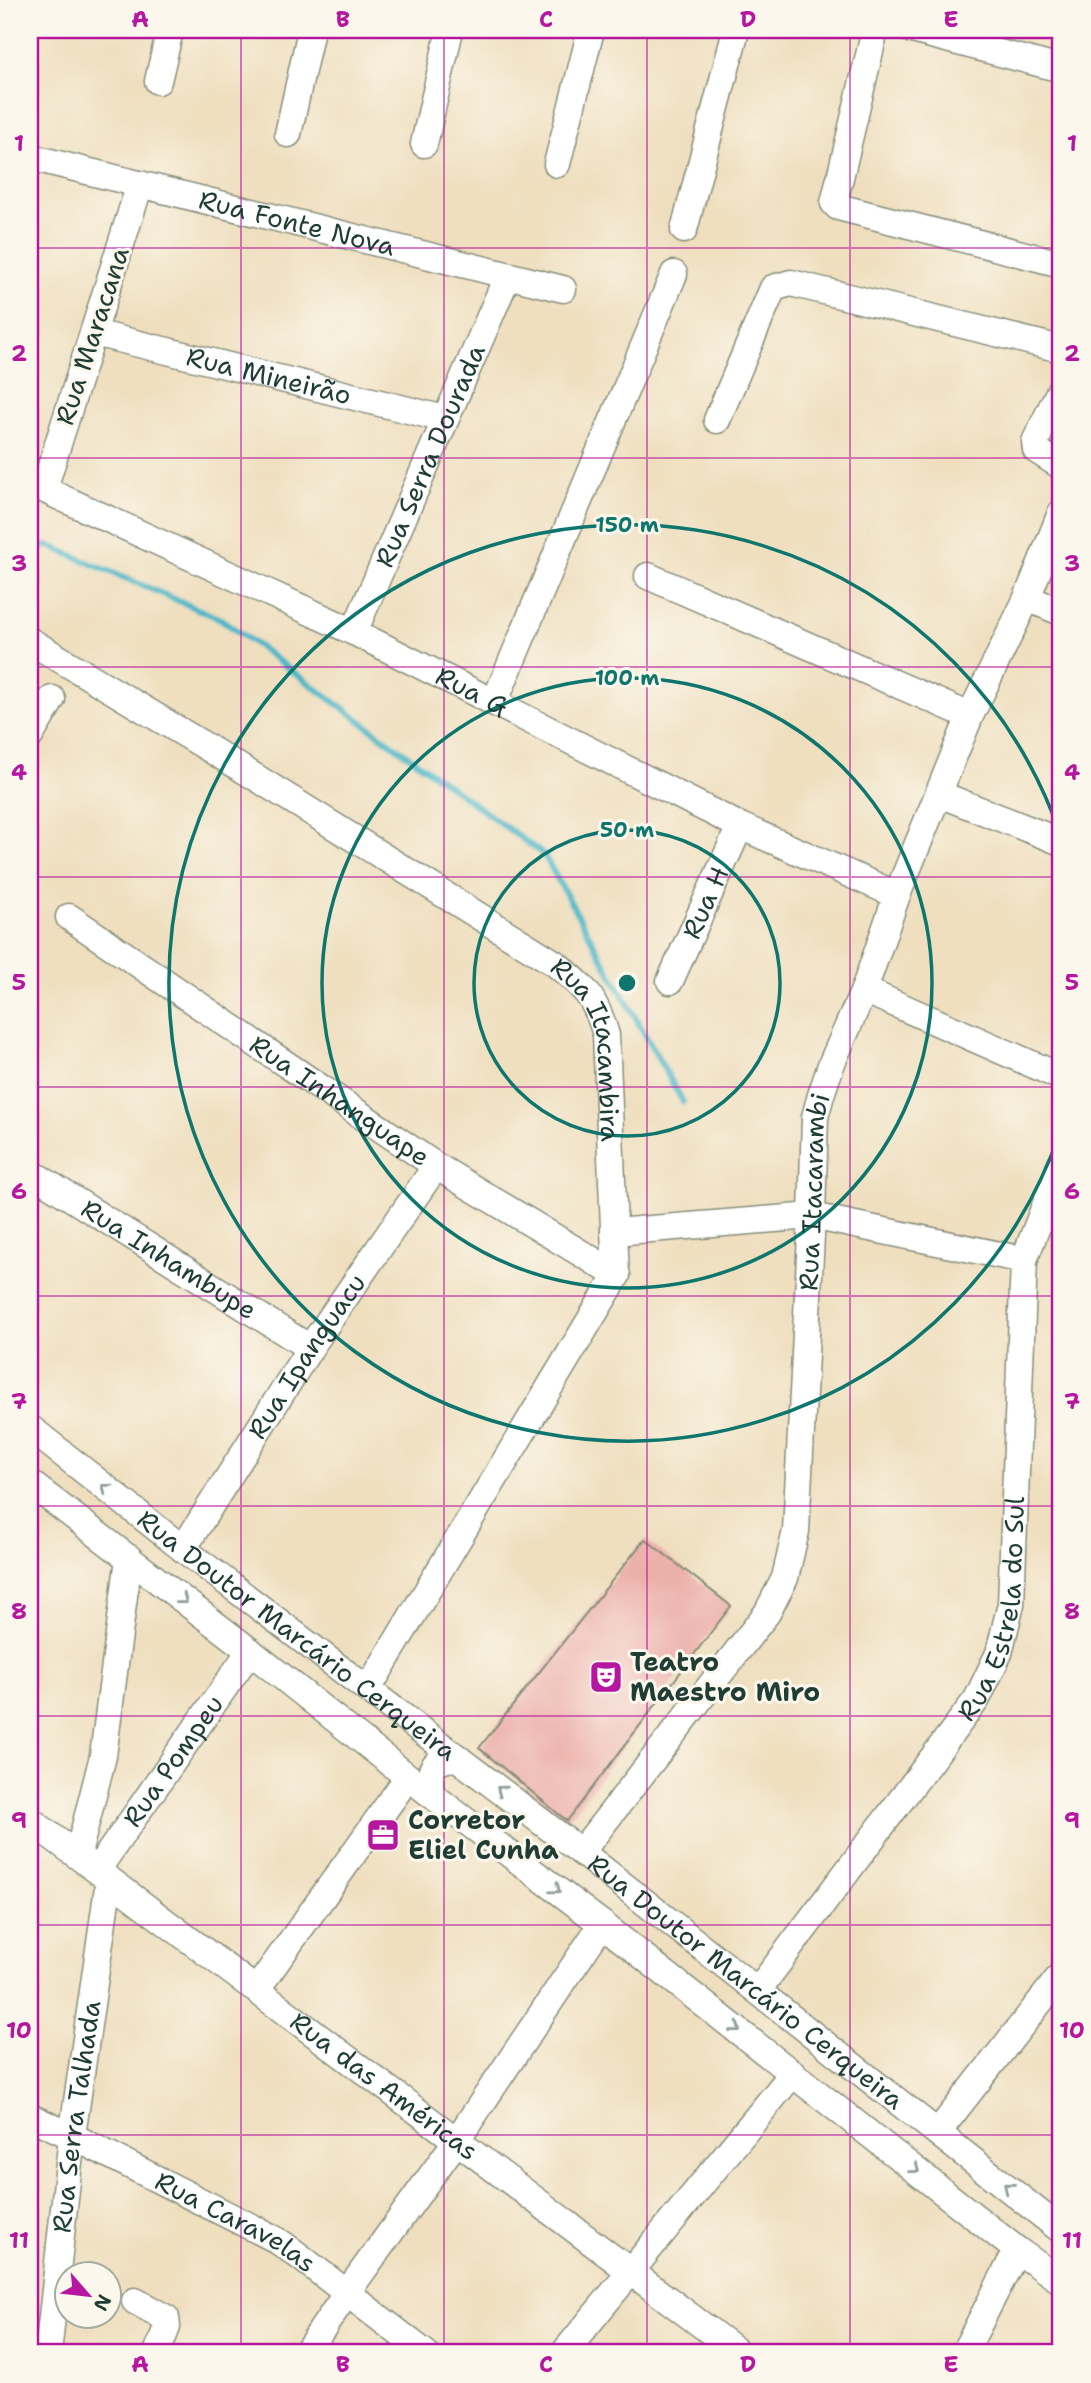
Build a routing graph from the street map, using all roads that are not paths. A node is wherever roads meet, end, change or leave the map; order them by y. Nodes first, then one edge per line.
1 (170, 30) edge
2 (311, 30) edge
3 (450, 30) edge
4 (591, 30) edge
5 (736, 30) edge
6 (875, 30) edge
7 (912, 30) edge
8 (1061, 69) edge
9 (158, 81) dead end
10 (288, 134) dead end
11 (424, 144) dead end
12 (30, 157) edge
13 (557, 164) dead end
14 (140, 184) junction
15 (684, 230) dead end
16 (1061, 264) edge
17 (674, 274) dead end
18 (507, 276) junction
19 (563, 289) dead end
20 (94, 332) junction
21 (1061, 349) edge
22 (1061, 388) edge
23 (445, 419) junction
24 (717, 420) dead end
25 (1061, 466) edge
26 (46, 488) joint
27 (1061, 513) edge
28 (648, 576) dead end
29 (1027, 598) junction
30 (1061, 612) edge
31 (354, 632) junction
32 (30, 641) edge
33 (52, 699) dead end
34 (495, 701) junction
35 (970, 716) junction
36 (30, 736) edge
37 (939, 794) junction
38 (740, 826) junction
39 (1061, 842) edge
40 (897, 895) junction
41 (69, 918) dead end
42 (670, 981) dead end
43 (864, 990) junction
44 (1061, 1077) edge
45 (1061, 1165) edge
46 (436, 1166) junction
47 (30, 1172) edge
48 (813, 1216) junction
49 (614, 1232) junction
50 (1024, 1260) junction
51 (617, 1275) junction
52 (310, 1348) junction
53 (30, 1428) edge
54 (30, 1483) edge
55 (183, 1549) junction
56 (129, 1558) junction
57 (250, 1651) junction
58 (368, 1689) junction
59 (411, 1722) junction
60 (379, 1753) junction
61 (458, 1758) junction
62 (408, 1777) junction
63 (431, 1794) junction
64 (30, 1819) edge
65 (581, 1852) junction
66 (95, 1868) junction
67 (602, 1924) junction
68 (1061, 1975) edge
69 (257, 1989) junction
70 (758, 1990) junction
71 (793, 2073) junction
72 (30, 2117) edge
73 (939, 2132) junction
74 (72, 2136) junction
75 (457, 2140) junction
76 (1061, 2230) edge
77 (1017, 2249) junction
78 (632, 2270) junction
79 (1061, 2281) edge
80 (346, 2294) junction
81 (135, 2301) dead end
82 (48, 2353) edge
83 (157, 2353) edge
84 (306, 2353) edge
85 (425, 2353) edge
86 (564, 2353) edge
87 (739, 2353) edge
88 (964, 2353) edge

1 - 9 street
2 - 10 street
3 - 11 street
4 - 13 street
5 - 15 street
6 - 16 street
7 - 8 street
12 - 14 street, Rua Fonte Nova
14 - 18 street, Rua Fonte Nova
14 - 20 street, Rua Maracana
17 - 34 street
18 - 19 street, Rua Fonte Nova
18 - 23 street, Rua Serra Dourada
20 - 23 street, Rua Mineirão
20 - 26 street, Rua Maracana
21 - 24 street
22 - 25 street
23 - 31 street, Rua Serra Dourada
26 - 31 street, Rua G
27 - 29 street, Rua Itacarambi
28 - 35 street
29 - 30 street
29 - 35 street, Rua Itacarambi
31 - 34 street, Rua G
32 - 49 street, Rua Itacambira
33 - 36 street
34 - 38 street, Rua G
35 - 37 street, Rua Itacarambi
37 - 39 street
37 - 40 street, Rua Itacarambi
38 - 40 street, Rua G
38 - 42 street, Rua H
40 - 43 street, Rua Itacarambi
41 - 46 street, Rua Inhanguape
43 - 44 street
43 - 48 street, Rua Itacarambi
45 - 50 street, Rua Estrela do Sul
46 - 51 street, Rua Inhanguape
46 - 52 street, Rua Ipanguacu
47 - 52 street, Rua Inhambupe
48 - 49 street
48 - 50 street
48 - 65 street, Rua Itacarambi
49 - 51 street, Rua Itacambira
50 - 70 street, Rua Estrela do Sul
51 - 58 street
52 - 55 street, Rua Ipanguacu
55 -> 53 street, Rua Doutor Marcário Cerqueira
54 - 56 street, Rua Doutor Marcário Cerqueira
55 - 58 street, Rua Doutor Marcário Cerqueira
56 -> 57 street, Rua Doutor Marcário Cerqueira
56 - 66 street, Rua Serra Talhada
57 - 60 street, Rua Doutor Marcário Cerqueira
57 - 66 street, Rua Pompeu
58 - 59 street, Rua Doutor Marcário Cerqueira
59 - 60 street
59 - 61 street, Rua Doutor Marcário Cerqueira
60 - 62 street, Rua Doutor Marcário Cerqueira
61 - 63 street
65 -> 61 street, Rua Doutor Marcário Cerqueira
62 - 63 street, Rua Doutor Marcário Cerqueira
62 - 69 street
63 -> 67 street, Rua Doutor Marcário Cerqueira
64 - 66 street, Rua das Américas
65 - 70 street, Rua Doutor Marcário Cerqueira
66 - 69 street, Rua das Américas
66 - 74 street, Rua Serra Talhada
67 -> 71 street, Rua Doutor Marcário Cerqueira
67 - 75 street
68 - 73 street
69 - 75 street, Rua das Américas
70 - 73 street, Rua Doutor Marcário Cerqueira
71 -> 77 street, Rua Doutor Marcário Cerqueira
71 - 78 street
72 - 74 street, Rua Caravelas
76 -> 73 street, Rua Doutor Marcário Cerqueira
74 - 80 street, Rua Caravelas
74 - 82 street, Rua Serra Talhada
75 - 78 street, Rua das Américas
75 - 80 street
77 - 79 street, Rua Doutor Marcário Cerqueira
77 - 88 street
78 - 86 street
78 - 87 street, Rua das Américas
80 - 84 street
80 - 85 street, Rua Caravelas
81 - 83 street

